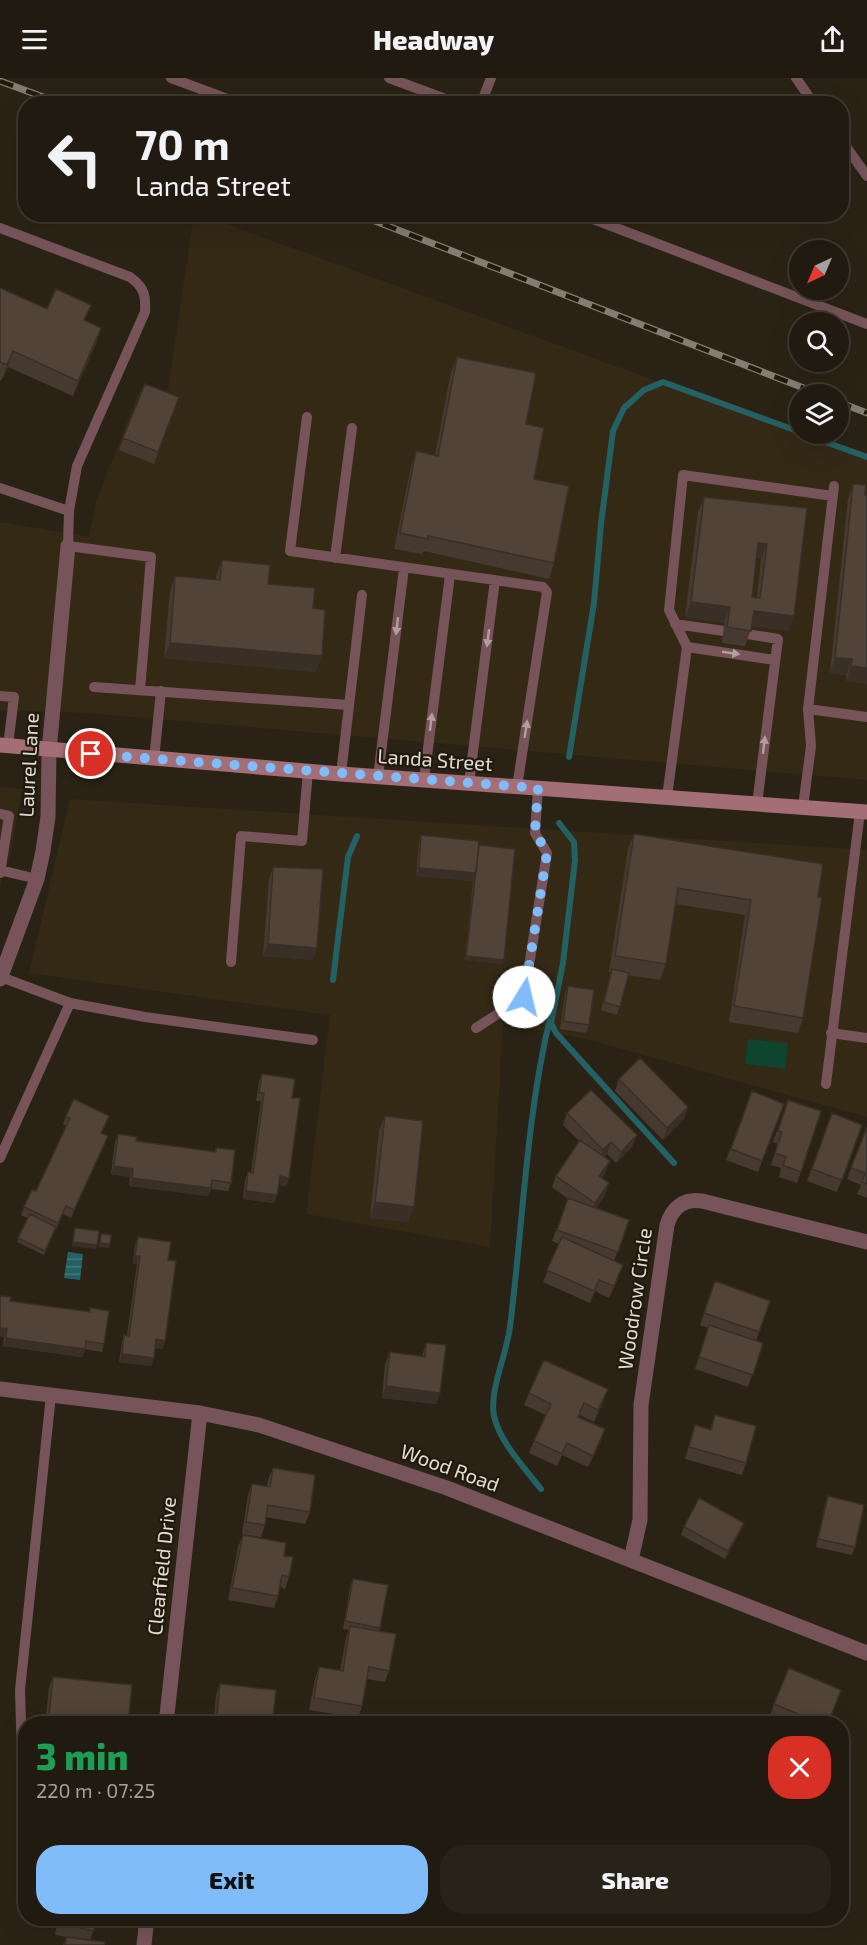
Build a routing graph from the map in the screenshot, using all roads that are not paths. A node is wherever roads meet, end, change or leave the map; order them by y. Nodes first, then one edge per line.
1 (171, 78) edge
2 (389, 78) edge
3 (490, 78) edge
4 (796, 78) edge
5 (219, 96) edge
6 (437, 96) edge
7 (484, 96) edge
8 (808, 96) edge
9 (849, 151) edge
10 (867, 176) edge
11 (601, 222) edge
12 (0, 228) edge
13 (867, 324) edge
14 (307, 417) dead end
15 (352, 428) dead end
16 (0, 488) edge
17 (69, 512) junction
18 (68, 546) junction
19 (335, 558) junction
20 (404, 568) junction
21 (450, 574) junction
22 (495, 580) junction
23 (362, 595) dead end
24 (675, 624) junction
25 (724, 631) dead end
26 (747, 634) edge
27 (687, 647) junction
28 (775, 660) junction
29 (94, 687) dead end
30 (140, 690) junction
31 (161, 691) junction
32 (0, 696) edge
33 (349, 705) junction
34 (808, 709) junction
35 (867, 717) edge
36 (4, 746) edge
37 (49, 751) junction
38 (154, 759) junction
39 (308, 771) junction
40 (341, 774) junction
41 (378, 777) junction
42 (423, 780) junction
43 (469, 783) junction
44 (517, 787) junction
45 (538, 788) junction
46 (667, 797) junction
47 (757, 804) junction
48 (804, 807) junction
49 (863, 812) edge
50 (0, 814) edge
51 (0, 871) edge
52 (36, 879) junction
53 (4, 952) edge
54 (231, 962) dead end
55 (0, 978) edge
56 (70, 1003) junction
57 (476, 1028) dead end
58 (831, 1033) junction
59 (867, 1038) edge
60 (313, 1040) dead end
61 (826, 1083) dead end
62 (0, 1158) edge
63 (867, 1242) edge
64 (0, 1389) edge
65 (51, 1395) junction
66 (200, 1413) junction
67 (631, 1560) junction
68 (867, 1653) edge
69 (21, 1716) edge
70 (167, 1716) edge
71 (146, 1926) edge
72 (144, 1945) edge

1 - 5 lane
2 - 6 lane
3 - 7 lane
4 - 8 lane
9 - 10 lane
11 - 13 lane
12 - 17 lane
14 - 19 lane
15 - 19 lane
16 - 17 lane
17 - 18 lane
18 - 30 lane
18 - 37 street, Laurel Lane
19 - 20 lane
20 - 21 lane
20 -> 41 lane
21 - 22 lane
42 -> 21 lane
22 -> 43 lane
44 -> 22 lane
23 - 33 lane
24 - 25 lane
24 - 27 lane
24 - 34 lane
26 - 28 lane
27 -> 28 lane
27 - 46 lane
47 -> 28 lane
29 - 30 lane
30 - 31 lane
31 - 33 lane
31 - 38 lane
32 - 36 lane
33 - 40 lane
34 - 35 lane
34 - 48 lane
36 - 37 street, Landa Street
37 - 38 street, Landa Street
37 - 52 street, Laurel Lane
38 - 39 street, Landa Street
39 - 40 street, Landa Street
39 - 54 lane
40 - 41 street, Landa Street
41 - 42 street, Landa Street
42 - 43 street, Landa Street
43 - 44 street, Landa Street
44 - 45 street, Landa Street
45 - 46 street, Landa Street
45 - 57 lane
46 - 47 street, Landa Street
47 - 48 street, Landa Street
48 - 49 street, Landa Street
49 - 58 lane
50 - 51 lane
51 - 52 lane
52 - 53 street, Laurel Lane
53 - 55 street, Laurel Lane
55 - 56 lane
56 - 60 lane
56 - 62 lane
58 - 59 lane
58 - 61 lane
63 - 67 street, Woodrow Circle
64 - 65 street, Wood Road
65 - 66 street, Wood Road
65 - 69 lane
66 - 67 street, Wood Road
66 - 70 street, Clearfield Drive
67 - 68 street, Wood Road
71 - 72 street

